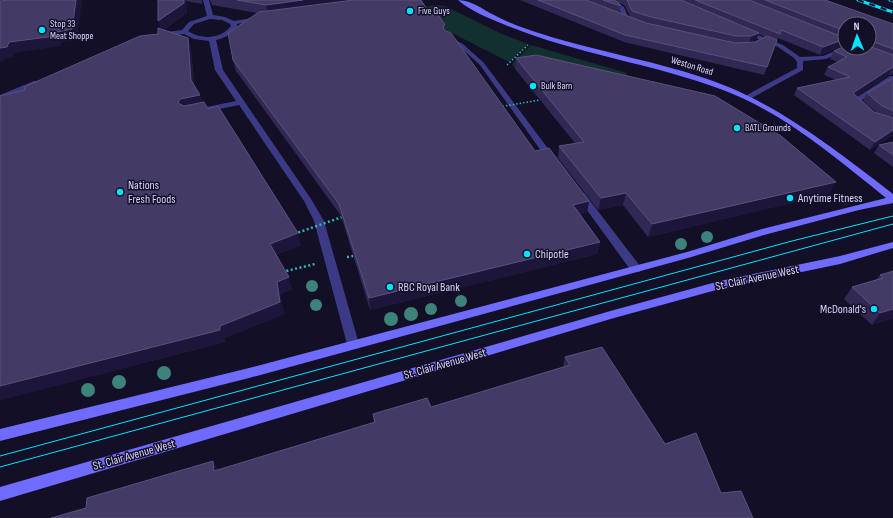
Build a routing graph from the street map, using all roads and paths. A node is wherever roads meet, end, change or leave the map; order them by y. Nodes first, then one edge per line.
1 (206, 0) edge
2 (461, 0) edge
3 (606, 0) edge
4 (618, 17) edge
5 (210, 18) junction
6 (264, 19) edge
7 (234, 23) junction
8 (742, 31) edge
9 (185, 32) junction
10 (153, 36) edge
11 (212, 38) junction
12 (447, 38) edge
13 (764, 40) junction
14 (530, 44) dead end
15 (755, 44) edge
16 (456, 51) edge
17 (466, 51) junction
18 (837, 52) edge
19 (800, 59) junction
20 (508, 65) dead end
21 (893, 78) edge
22 (46, 80) edge
23 (0, 98) edge
24 (546, 98) edge
25 (748, 98) junction
26 (240, 102) junction
27 (495, 108) edge
28 (869, 113) edge
29 (187, 114) edge
30 (560, 170) edge
31 (573, 186) edge
32 (893, 199) edge
33 (349, 215) edge
34 (294, 234) edge
35 (893, 245) edge
36 (317, 264) dead end
37 (636, 269) junction
38 (282, 272) edge
39 (352, 344) junction
40 (0, 435) edge
41 (0, 494) edge

1 - 5 street
2 - 25 main road, Weston Road
3 - 4 street
5 - 7 street
5 - 9 street
6 - 7 street
7 - 11 street
8 - 13 street
9 - 10 street
9 - 11 street
11 - 26 street
12 - 17 street
13 - 15 street
13 - 19 street
14 - 20 path
16 - 17 street
17 - 30 street
18 - 19 street
19 - 25 street
21 - 28 street
22 - 23 street
24 - 27 path, bridge
25 - 32 main road, Weston Road
26 - 29 street
26 - 39 street
31 - 37 street
32 - 37 main road
33 - 34 path, bridge
35 - 41 main road, St. Clair Avenue West
36 - 38 path
37 - 39 main road
39 - 40 main road

